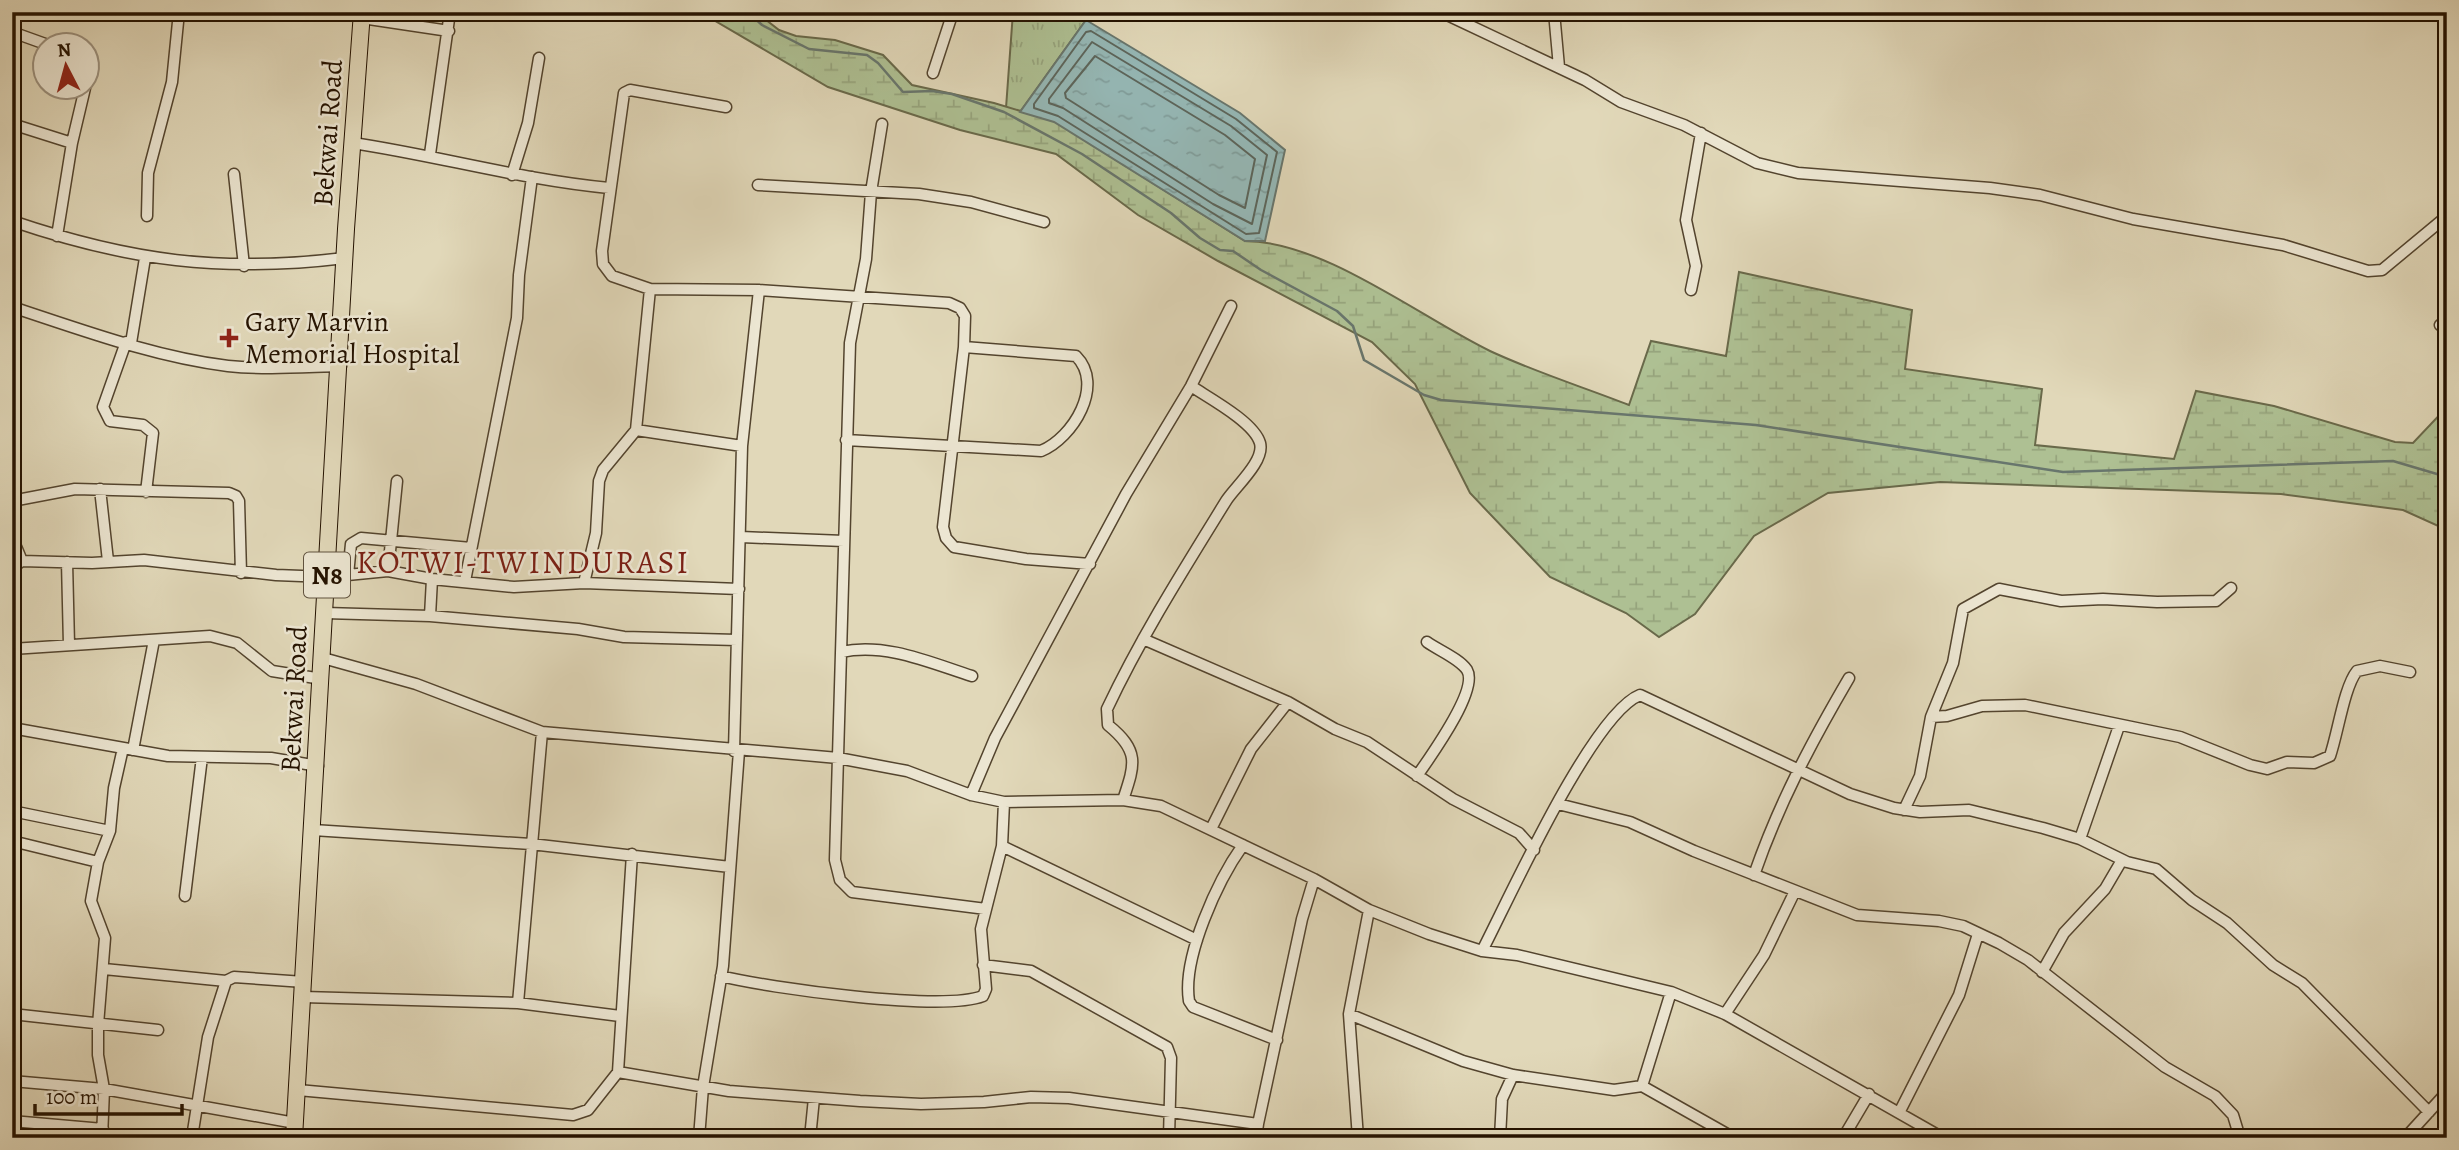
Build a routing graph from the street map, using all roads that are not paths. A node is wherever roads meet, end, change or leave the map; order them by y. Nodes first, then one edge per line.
1 (179, 12) edge
2 (450, 12) edge
3 (953, 12) edge
4 (1441, 12) edge
5 (1555, 12) edge
6 (362, 15) edge
7 (389, 16) edge
8 (449, 31) junction
9 (12, 32) edge
10 (32, 39) edge
11 (539, 58) dead end
12 (1559, 67) junction
13 (933, 73) dead end
14 (82, 102) edge
15 (726, 107) dead end
16 (12, 124) edge
17 (881, 124) dead end
18 (1701, 133) junction
19 (72, 143) junction
20 (353, 143) junction
21 (430, 154) junction
22 (234, 174) dead end
23 (512, 175) junction
24 (533, 177) junction
25 (758, 185) dead end
26 (609, 188) junction
27 (871, 192) junction
28 (147, 216) dead end
29 (2447, 216) edge
30 (12, 221) edge
31 (1044, 222) dead end
32 (57, 236) junction
33 (145, 258) junction
34 (345, 258) junction
35 (244, 266) junction
36 (650, 289) junction
37 (759, 290) junction
38 (1691, 290) dead end
39 (859, 297) junction
40 (1231, 306) dead end
41 (12, 307) edge
42 (129, 343) junction
43 (964, 347) junction
44 (341, 366) junction
45 (1191, 386) junction
46 (636, 430) junction
47 (846, 440) junction
48 (742, 446) junction
49 (950, 446) junction
50 (397, 481) dead end
51 (100, 489) junction
52 (146, 492) junction
53 (12, 501) edge
54 (12, 537) edge
55 (741, 537) junction
56 (391, 539) junction
57 (844, 541) junction
58 (471, 548) junction
59 (108, 561) junction
60 (67, 562) junction
61 (1090, 564) junction
62 (17, 565) edge
63 (388, 571) junction
64 (241, 573) junction
65 (348, 575) junction
66 (327, 577) junction
67 (432, 579) junction
68 (465, 581) junction
69 (584, 583) junction
70 (2231, 588) dead end
71 (739, 589) junction
72 (325, 613) junction
73 (430, 616) junction
74 (1143, 639) junction
75 (154, 640) junction
76 (737, 640) junction
77 (1427, 642) dead end
78 (69, 645) junction
79 (12, 649) edge
80 (841, 652) junction
81 (323, 658) junction
82 (2410, 672) dead end
83 (972, 676) dead end
84 (1849, 678) dead end
85 (322, 679) junction
86 (1288, 702) junction
87 (1931, 717) junction
88 (2119, 726) junction
89 (12, 728) edge
90 (542, 732) junction
91 (128, 749) junction
92 (736, 751) junction
93 (202, 757) junction
94 (838, 758) junction
95 (318, 766) junction
96 (1798, 767) junction
97 (1417, 776) junction
98 (971, 794) junction
99 (1123, 800) junction
100 (1004, 802) junction
101 (1559, 804) junction
102 (1904, 810) junction
103 (12, 811) edge
104 (1211, 829) junction
105 (1545, 829) junction
106 (313, 830) junction
107 (110, 831) junction
108 (1519, 832) junction
109 (2080, 838) junction
110 (12, 841) edge
111 (531, 844) junction
112 (1243, 845) junction
113 (1002, 846) junction
114 (1534, 850) junction
115 (632, 854) junction
116 (2122, 860) junction
117 (98, 862) junction
118 (730, 867) junction
119 (1754, 875) junction
120 (1314, 878) junction
121 (1795, 891) junction
122 (185, 896) dead end
123 (986, 909) junction
124 (1369, 910) junction
125 (1978, 934) junction
126 (1197, 940) junction
127 (1482, 951) junction
128 (983, 965) junction
129 (104, 969) junction
130 (2042, 972) junction
131 (721, 976) junction
132 (226, 981) junction
133 (303, 990) junction
134 (1671, 992) junction
135 (519, 1003) junction
136 (12, 1014) edge
137 (1349, 1014) junction
138 (1726, 1014) junction
139 (620, 1016) junction
140 (98, 1025) junction
141 (158, 1031) dead end
142 (1277, 1040) junction
143 (618, 1072) junction
144 (1513, 1075) junction
145 (12, 1081) edge
146 (1642, 1086) junction
147 (703, 1087) junction
148 (104, 1089) junction
149 (298, 1090) junction
150 (2447, 1092) edge
151 (1869, 1094) junction
152 (814, 1098) junction
153 (197, 1105) junction
154 (1900, 1111) junction
155 (2429, 1112) junction
156 (1171, 1113) junction
157 (12, 1121) edge
158 (1258, 1124) junction
159 (294, 1130) edge
160 (102, 1133) edge
161 (1727, 1134) dead end
162 (189, 1138) edge
163 (699, 1138) edge
164 (810, 1138) edge
165 (1169, 1138) edge
166 (1256, 1138) edge
167 (1358, 1138) edge
168 (1500, 1138) edge
169 (1843, 1138) edge
170 (1943, 1138) edge
171 (2240, 1138) edge
172 (2406, 1138) edge

1 - 28 street
2 - 8 street
3 - 13 street
4 - 12 street
5 - 12 street
6 - 7 street
6 - 20 highway, Bekwai Road / N8
7 - 8 street
8 - 21 street
9 - 10 street
11 - 23 street
12 - 18 street
14 - 19 street
15 - 26 street
16 - 19 street
17 - 27 street
18 - 29 street
18 - 38 street
19 - 32 street
20 - 21 street
20 - 34 highway, Bekwai Road / N8
21 - 23 street
22 - 35 street
23 - 24 street
24 - 26 street
24 - 58 street
25 - 27 street
26 - 36 street
27 - 31 street
27 - 39 street
30 - 32 street
32 - 33 street
33 - 35 street
33 - 42 street
34 - 35 street
34 - 44 highway, Bekwai Road / N8
36 - 37 street
36 - 46 street
37 - 39 street
37 - 48 street
39 - 43 street
39 - 47 street
40 - 45 street
41 - 42 street
42 - 44 street
42 - 52 street
43 - 49 street
43 - 49 street
44 - 66 highway, Bekwai Road / N8
45 - 61 street
45 - 74 street
46 - 48 street
46 - 69 street
47 - 49 street
47 - 57 street
48 - 55 street
49 - 61 street
50 - 56 street
51 - 52 street
51 - 53 street
51 - 59 street
52 - 64 street
54 - 62 street
55 - 57 street
55 - 71 street
56 - 58 street
56 - 63 street
56 - 65 street
57 - 80 street
58 - 68 street
59 - 60 street
59 - 64 street
60 - 62 street
60 - 78 street
61 - 98 street
63 - 65 street
63 - 67 street
64 - 66 street
65 - 66 street
66 - 72 highway, Bekwai Road / N8
67 - 68 street
67 - 73 street
68 - 69 street
69 - 71 street
70 - 87 street
71 - 76 street
72 - 73 street
72 - 81 highway, Bekwai Road / N8
73 - 76 street
74 - 86 street
74 - 99 street
75 - 78 street
75 - 85 street
75 - 91 street
76 - 92 street
77 - 97 street
78 - 79 street
80 - 83 street
80 - 94 street
81 - 85 highway, Bekwai Road / N8
81 - 90 street
82 - 88 street
84 - 96 street
85 - 95 highway, Bekwai Road / N8
86 - 97 street
86 - 104 street
87 - 88 street
87 - 102 street
88 - 109 street
89 - 91 street
90 - 92 street
90 - 111 street
91 - 93 street
91 - 107 street
92 - 94 street
92 - 118 street
93 - 95 street
93 - 122 street
94 - 98 street
94 - 123 street
95 - 106 highway, Bekwai Road / N8
96 - 101 street
96 - 102 street
96 - 119 street
97 - 108 street
98 - 100 street
99 - 100 street
99 - 104 street
100 - 113 street
101 - 105 street
101 - 119 street
102 - 109 street
103 - 107 street
104 - 112 street
105 - 108 street
105 - 114 street
106 - 111 street
106 - 133 highway, Bekwai Road / N8
107 - 117 street
108 - 114 street
109 - 116 street
110 - 117 street
111 - 115 street
111 - 135 street
112 - 120 street
112 - 126 street
113 - 123 street
113 - 126 street
114 - 127 street
115 - 118 street
115 - 139 street
116 - 130 street
116 - 155 street
117 - 129 street
118 - 131 street
119 - 121 street
120 - 124 street
120 - 142 street
121 - 125 street
121 - 138 street
123 - 128 street
124 - 127 street
124 - 137 street
125 - 130 street
125 - 154 street
126 - 142 street
127 - 134 street
128 - 131 street
128 - 156 street
129 - 132 street
129 - 140 street
130 - 171 street
131 - 147 street
132 - 133 street
132 - 153 street
133 - 135 street
133 - 149 highway, Bekwai Road / N8
134 - 138 street
134 - 146 street
135 - 139 street
136 - 140 street
137 - 144 street
137 - 167 street
138 - 151 street
139 - 143 street
140 - 141 street
140 - 148 street
142 - 158 street
143 - 147 street
143 - 149 street
144 - 146 street
144 - 168 street
145 - 148 street
146 - 161 street
147 - 152 street
147 - 163 street
148 - 153 street
148 - 160 street
149 - 159 highway, Bekwai Road / N8
150 - 155 street
151 - 154 street
151 - 169 street
152 - 156 street
152 - 164 street
153 - 159 street
153 - 162 street
154 - 170 street
155 - 172 street
156 - 158 street
156 - 165 street
157 - 160 street
158 - 166 street

